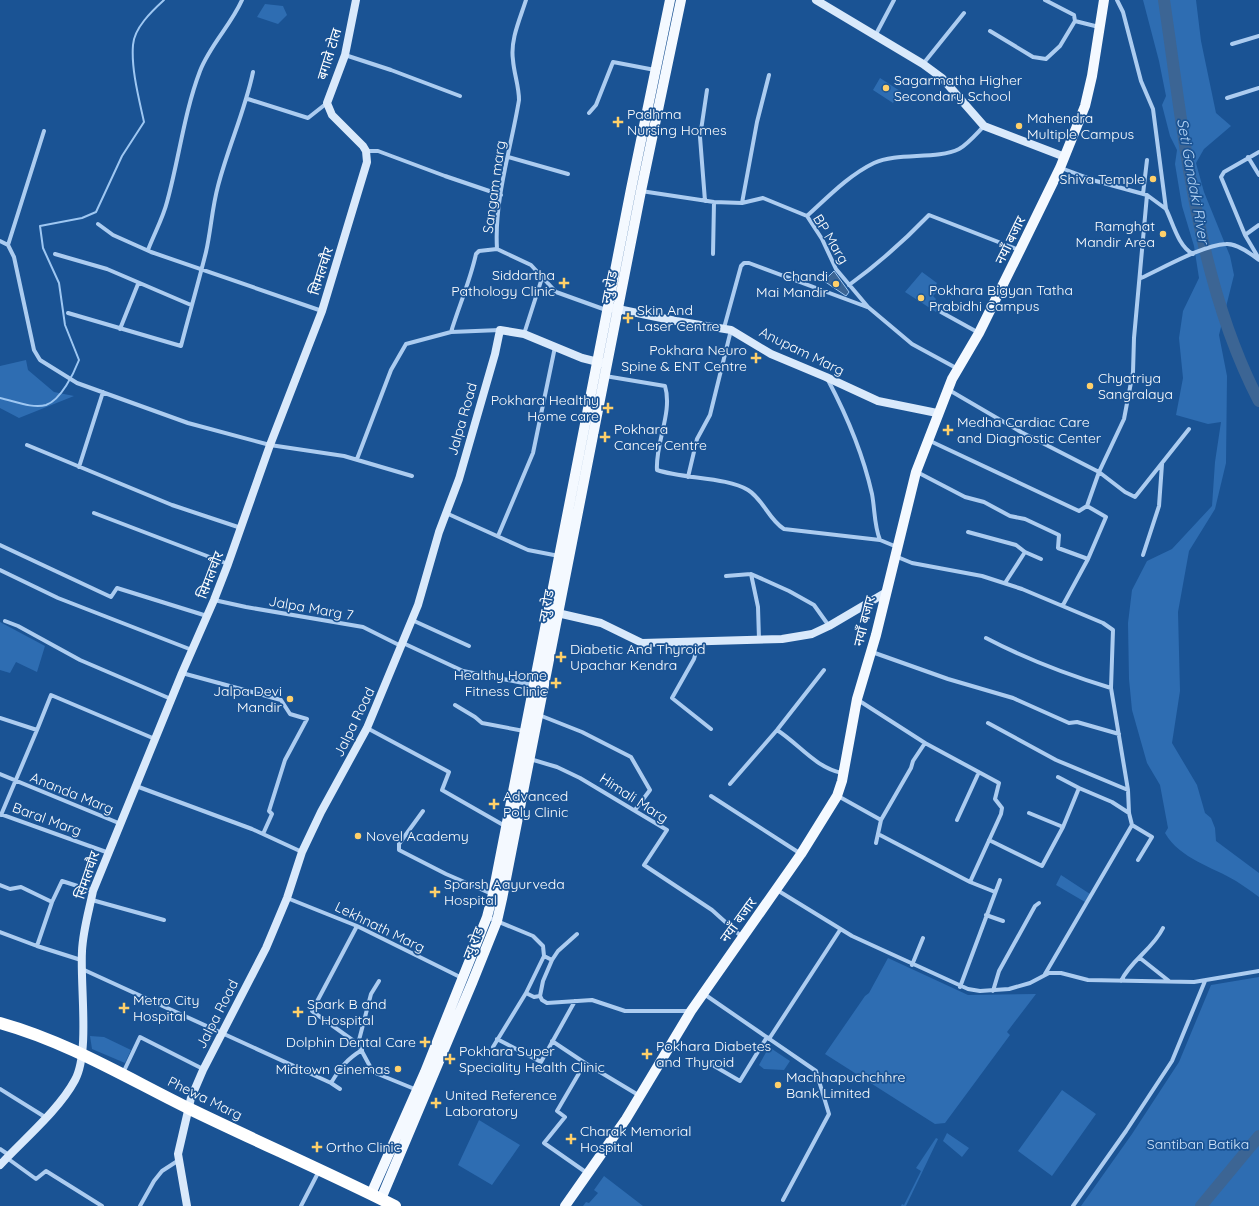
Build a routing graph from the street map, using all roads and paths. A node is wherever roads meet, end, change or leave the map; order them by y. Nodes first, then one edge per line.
1 (242, 0) edge
2 (356, 0) edge
3 (526, 0) edge
4 (670, 0) edge
5 (681, 0) edge
6 (816, 0) edge
7 (894, 0) edge
8 (1046, 0) edge
9 (1104, 0) edge
10 (1117, 0) edge
11 (964, 13) dead end
12 (1075, 21) junction
13 (1100, 27) junction
14 (990, 30) dead end
15 (875, 36) junction
16 (1259, 36) edge
17 (1232, 44) dead end
18 (345, 55) junction
19 (923, 64) junction
20 (656, 70) junction
21 (254, 72) dead end
22 (768, 75) dead end
23 (1259, 88) edge
24 (707, 90) dead end
25 (460, 96) dead end
26 (1227, 98) dead end
27 (248, 99) junction
28 (327, 103) junction
29 (589, 113) dead end
30 (984, 126) junction
31 (44, 131) dead end
32 (366, 151) junction
33 (1259, 152) edge
34 (508, 157) junction
35 (1065, 157) junction
36 (1248, 157) junction
37 (1147, 160) dead end
38 (1060, 168) junction
39 (568, 174) dead end
40 (1259, 175) edge
41 (631, 189) junction
42 (641, 191) junction
43 (501, 195) junction
44 (1145, 195) junction
45 (705, 201) junction
46 (714, 202) junction
47 (742, 203) junction
48 (1166, 209) junction
49 (807, 216) junction
50 (98, 224) dead end
51 (1259, 224) edge
52 (1245, 236) junction
53 (0, 242) edge
54 (8, 245) junction
55 (497, 249) junction
56 (148, 250) junction
57 (1020, 250) junction
58 (1194, 253) junction
59 (55, 254) dead end
60 (713, 254) dead end
61 (1259, 259) edge
62 (201, 270) junction
63 (542, 278) junction
64 (1141, 278) junction
65 (138, 284) junction
66 (849, 285) junction
67 (191, 305) junction
68 (868, 307) junction
69 (322, 310) junction
70 (613, 310) junction
71 (941, 312) dead end
72 (68, 313) dead end
73 (120, 329) junction
74 (728, 329) junction
75 (500, 330) junction
76 (450, 332) junction
77 (979, 333) junction
78 (524, 334) junction
79 (556, 346) junction
80 (603, 363) junction
81 (958, 370) junction
82 (601, 375) junction
83 (826, 377) junction
84 (949, 390) junction
85 (103, 392) junction
86 (937, 414) junction
87 (1189, 429) dead end
88 (928, 440) junction
89 (28, 445) dead end
90 (270, 445) junction
91 (357, 459) junction
92 (1162, 463) junction
93 (79, 468) junction
94 (916, 472) junction
95 (1099, 472) junction
96 (412, 476) dead end
97 (688, 477) junction
98 (1086, 506) junction
99 (94, 513) dead end
100 (446, 513) junction
101 (241, 528) junction
102 (968, 532) dead end
103 (498, 536) junction
104 (880, 540) junction
105 (0, 545) edge
106 (896, 552) junction
107 (1026, 552) junction
108 (1143, 554) dead end
109 (564, 557) junction
110 (1041, 558) dead end
111 (1088, 559) junction
112 (228, 564) junction
113 (0, 570) edge
114 (751, 574) junction
115 (726, 576) dead end
116 (1005, 583) junction
117 (885, 593) junction
118 (214, 600) junction
119 (1063, 605) junction
120 (549, 610) junction
121 (559, 613) junction
122 (207, 616) junction
123 (412, 620) junction
124 (5, 621) dead end
125 (829, 626) junction
126 (986, 638) dead end
127 (759, 639) junction
128 (699, 641) junction
129 (402, 644) junction
130 (470, 646) dead end
131 (192, 650) junction
132 (871, 651) junction
133 (824, 670) dead end
134 (182, 673) junction
135 (534, 686) junction
136 (1111, 688) junction
137 (171, 699) junction
138 (857, 699) junction
139 (455, 705) dead end
140 (528, 711) junction
141 (538, 715) junction
142 (0, 718) edge
143 (988, 723) dead end
144 (367, 728) junction
145 (711, 729) dead end
146 (37, 730) junction
147 (776, 730) junction
148 (524, 731) junction
149 (1118, 734) junction
150 (155, 739) junction
151 (925, 742) junction
152 (529, 759) junction
153 (979, 772) junction
154 (0, 774) edge
155 (844, 774) junction
156 (1058, 777) dead end
157 (16, 782) junction
158 (730, 784) dead end
159 (136, 786) junction
160 (1079, 788) junction
161 (1128, 790) junction
162 (711, 796) dead end
163 (837, 796) junction
164 (635, 810) junction
165 (423, 811) dead end
166 (1029, 813) dead end
167 (1129, 813) junction
168 (0, 814) edge
169 (881, 820) junction
170 (957, 820) dead end
171 (120, 824) junction
172 (1132, 825) junction
173 (507, 827) junction
174 (1063, 827) junction
175 (263, 834) junction
176 (880, 835) junction
177 (989, 840) junction
178 (876, 843) dead end
179 (302, 852) junction
180 (109, 853) junction
181 (801, 854) junction
182 (1138, 860) dead end
183 (1000, 880) dead end
184 (970, 882) junction
185 (0, 885) edge
186 (777, 890) junction
187 (93, 891) junction
188 (995, 892) junction
189 (492, 894) junction
190 (287, 898) junction
191 (92, 900) junction
192 (52, 902) junction
193 (1039, 903) dead end
194 (986, 915) junction
195 (487, 917) junction
196 (164, 920) dead end
197 (1002, 920) dead end
198 (497, 921) junction
199 (357, 926) junction
200 (1163, 928) dead end
201 (840, 930) junction
202 (0, 932) edge
203 (577, 934) dead end
204 (742, 938) junction
205 (923, 938) dead end
206 (37, 946) junction
207 (544, 956) junction
208 (1140, 958) junction
209 (552, 960) junction
210 (82, 965) junction
211 (912, 965) junction
212 (1259, 971) edge
213 (1045, 974) junction
214 (462, 978) junction
215 (379, 981) dead end
216 (1121, 981) junction
217 (1170, 981) junction
218 (1205, 981) junction
219 (960, 987) junction
220 (993, 990) junction
221 (526, 993) junction
222 (703, 994) junction
223 (540, 996) junction
224 (575, 1001) junction
225 (691, 1011) junction
226 (0, 1023) edge
227 (222, 1032) junction
228 (497, 1038) junction
229 (768, 1038) junction
230 (552, 1041) junction
231 (358, 1044) junction
232 (493, 1047) dead end
233 (362, 1050) junction
234 (83, 1056) junction
235 (585, 1063) junction
236 (709, 1063) dead end
237 (203, 1070) junction
238 (123, 1073) junction
239 (331, 1082) junction
240 (0, 1089) edge
241 (340, 1089) dead end
242 (417, 1090) junction
243 (641, 1096) junction
244 (188, 1108) junction
245 (45, 1117) junction
246 (0, 1149) edge
247 (8, 1156) junction
248 (180, 1159) junction
249 (0, 1165) edge
250 (320, 1170) junction
251 (588, 1174) junction
252 (376, 1197) junction
253 (783, 1200) dead end
254 (102, 1206) edge
255 (140, 1206) edge
256 (187, 1206) edge
257 (300, 1206) edge
258 (395, 1206) edge
259 (565, 1206) edge
260 (1073, 1206) edge

1 - 56 street
2 - 18 main road, बगाले टोल
3 - 34 street, Sangam marg
4 - 20 main road, न्यु रोड
5 - 42 main road, न्यु रोड
6 - 15 main road
7 - 15 street
8 - 12 street
9 - 13 main road, नयाँ बजार
10 - 48 street
11 - 19 street
12 - 13 street
12 - 14 street
13 - 35 main road, नयाँ बजार
15 - 19 main road
16 - 17 street
18 - 25 street
18 - 28 main road, बगाले टोल
19 - 30 main road
20 - 29 street
20 - 41 main road, न्यु रोड
21 - 27 street
22 - 47 street
23 - 26 street
24 - 45 street
27 - 28 street
27 - 62 street
28 - 32 main road
30 - 35 main road
30 - 49 street
31 - 54 street
32 - 43 street
32 - 69 main road, सिमलचौर
33 - 36 street
34 - 39 street
34 - 43 street, Sangam marg
35 - 38 main road, नयाँ बजार
36 - 40 street
36 - 52 street
37 - 44 street
38 - 44 street
38 - 57 main road, नयाँ बजार
41 - 42 street, BP Marg
41 - 70 main road, न्यु रोड
42 - 45 street, BP Marg
42 - 70 main road, न्यु रोड
43 - 55 street, Sangam marg
44 - 48 street
44 - 64 street
45 - 46 street, BP Marg
46 - 47 street, BP Marg
46 - 60 street
47 - 49 street, BP Marg
48 - 58 street
49 - 66 street, BP Marg
50 - 56 street
51 - 52 street
52 - 61 street
53 - 54 street
54 - 85 street
55 - 63 street, Sangam marg
55 - 76 street
56 - 62 street
57 - 66 street
57 - 77 main road, नयाँ बजार
58 - 61 street
58 - 64 street
59 - 65 street
62 - 67 street
62 - 69 street
63 - 70 street, Sangam marg
63 - 78 street
64 - 95 street
65 - 67 street
65 - 73 street
66 - 68 street, BP Marg
67 - 73 street
68 - 74 street
68 - 81 street, BP Marg
69 - 90 main road, सिमलचौर
70 - 74 main road, Anupam Marg
70 - 80 main road, न्यु रोड
71 - 77 street
72 - 73 street
74 - 83 main road, Anupam Marg
74 - 97 street
75 - 76 street
75 - 78 main road
75 - 100 main road, Jalpa Road
76 - 91 street
77 - 81 main road, नयाँ बजार
78 - 79 main road
79 - 80 main road
79 - 103 street
80 - 82 main road, न्यु रोड
81 - 84 main road, नयाँ बजार
82 - 97 street
82 - 109 main road, न्यु रोड
83 - 86 main road, Anupam Marg
83 - 104 street
84 - 86 main road, नयाँ बजार
84 - 95 street
85 - 90 street
85 - 93 street
86 - 88 main road, नयाँ बजार
87 - 92 street
88 - 94 main road, नयाँ बजार
88 - 98 street
89 - 93 street
90 - 91 street
90 - 101 main road, सिमलचौर
91 - 96 street
92 - 95 street
92 - 108 street
93 - 101 street
94 - 106 main road, नयाँ बजार
94 - 111 street
95 - 98 street
97 - 104 street
98 - 111 street
99 - 112 street
100 - 103 street
100 - 123 main road, Jalpa Road
101 - 112 main road, सिमलचौर
102 - 107 street
103 - 109 street
104 - 106 street
105 - 122 street
106 - 116 street
106 - 117 main road, नयाँ बजार
107 - 110 street
107 - 116 street
109 - 120 main road, न्यु रोड
109 - 121 main road, न्यु रोड
111 - 119 street
112 - 118 main road, सिमलचौर
113 - 131 street
114 - 115 street
114 - 125 street
114 - 127 street
116 - 119 street
117 - 125 main road
117 - 132 main road, नयाँ बजार
118 - 122 main road, सिमलचौर
118 - 129 street, Jalpa Marg 7
119 - 136 street
120 - 121 main road
120 - 135 main road, न्यु रोड
121 - 128 main road
121 - 141 main road, न्यु रोड
122 - 131 main road, सिमलचौर
123 - 129 main road, Jalpa Road
123 - 130 street
124 - 137 street
125 - 127 main road
126 - 136 street
127 - 128 main road
128 - 145 street
129 - 135 street, Jalpa Marg 7
129 - 144 main road, Jalpa Road
131 - 134 main road, सिमलचौर
132 - 138 main road, नयाँ बजार
132 - 149 street
133 - 147 street
134 - 137 main road, सिमलचौर
134 - 175 street
135 - 140 main road, न्यु रोड
136 - 149 street
137 - 150 main road, सिमलचौर
138 - 151 street
138 - 155 main road, नयाँ बजार
139 - 148 street
140 - 141 street
140 - 148 main road, न्यु रोड
141 - 152 main road, न्यु रोड
141 - 164 street
142 - 146 street
143 - 161 street
144 - 173 street
144 - 179 main road, Jalpa Road
146 - 150 street, Ananda Marg
146 - 157 street, Ananda Marg
147 - 155 street
147 - 158 street
148 - 173 main road, न्यु रोड
149 - 161 street
150 - 159 main road, सिमलचौर
151 - 153 street
151 - 169 street
152 - 164 street, Himali Marg
152 - 198 main road, न्यु रोड
153 - 170 street
153 - 177 street
154 - 157 street, Ananda Marg
155 - 163 main road, नयाँ बजार
156 - 160 street
157 - 168 street, Ananda Marg
157 - 171 street, Ananda Marg
159 - 171 main road, सिमलचौर
159 - 175 street
160 - 167 street
160 - 174 street
161 - 167 street
162 - 181 street
163 - 169 street
163 - 181 main road, नयाँ बजार
164 - 204 street, Himali Marg
165 - 189 street
166 - 174 street
167 - 172 street
168 - 180 street, Baral Marg
169 - 176 street
171 - 180 main road, सिमलचौर
172 - 182 street
172 - 213 street
173 - 189 main road, न्यु रोड
174 - 177 street
175 - 179 street
176 - 178 street
176 - 184 street
177 - 184 street
179 - 190 main road, Jalpa Road
180 - 187 main road, सिमलचौर
181 - 186 main road, नयाँ बजार
183 - 188 street
184 - 188 street
185 - 192 street
186 - 201 street
186 - 204 main road, नयाँ बजार
187 - 191 main road, सिमलचौर
187 - 192 street
188 - 194 street
189 - 195 main road, न्यु रोड
190 - 199 street, Lekhnath Marg
190 - 227 main road, Jalpa Road
191 - 196 street
191 - 210 main road, सिमलचौर
192 - 206 street
193 - 220 street
194 - 197 street
194 - 219 street
195 - 198 street
195 - 214 main road, न्यु रोड
198 - 207 street
198 - 252 main road, न्यु रोड
199 - 214 street, Lekhnath Marg
199 - 231 street
200 - 208 street
201 - 211 street
201 - 229 street
202 - 206 street
203 - 209 street
204 - 222 main road, नयाँ बजार
205 - 211 street
206 - 210 street
207 - 209 street
207 - 221 street
208 - 216 street
208 - 217 street
209 - 223 street
210 - 227 street
210 - 234 main road, सिमलचौर
211 - 219 street
212 - 218 street
213 - 216 street
213 - 220 street
214 - 242 main road, न्यु रोड
215 - 231 street
216 - 217 street
217 - 218 street
218 - 260 street
219 - 220 street
221 - 223 street
221 - 228 street
222 - 225 main road, नयाँ बजार
222 - 229 street
223 - 224 street
224 - 225 street
224 - 230 street
225 - 243 main road, नयाँ बजार
226 - 234 highway, Phewa Marg
227 - 237 main road, Jalpa Road
227 - 239 street
228 - 230 street
228 - 232 street
229 - 236 street
229 - 253 street
230 - 235 street
231 - 233 street
233 - 239 street
233 - 242 street
234 - 238 highway, Phewa Marg
234 - 245 main road
235 - 243 street
235 - 251 street
237 - 238 street
237 - 244 main road, Jalpa Road
238 - 244 highway, Phewa Marg
239 - 241 street
240 - 245 street
242 - 252 main road, न्यु रोड
243 - 251 main road, नयाँ बजार
244 - 248 main road, Jalpa Road
244 - 250 highway, Phewa Marg
245 - 247 main road
246 - 247 street
247 - 249 main road
247 - 254 street
248 - 255 street
248 - 256 main road, Jalpa Road
250 - 252 highway, Phewa Marg
250 - 257 street
251 - 259 main road, नयाँ बजार
252 - 258 highway, Phewa Marg

